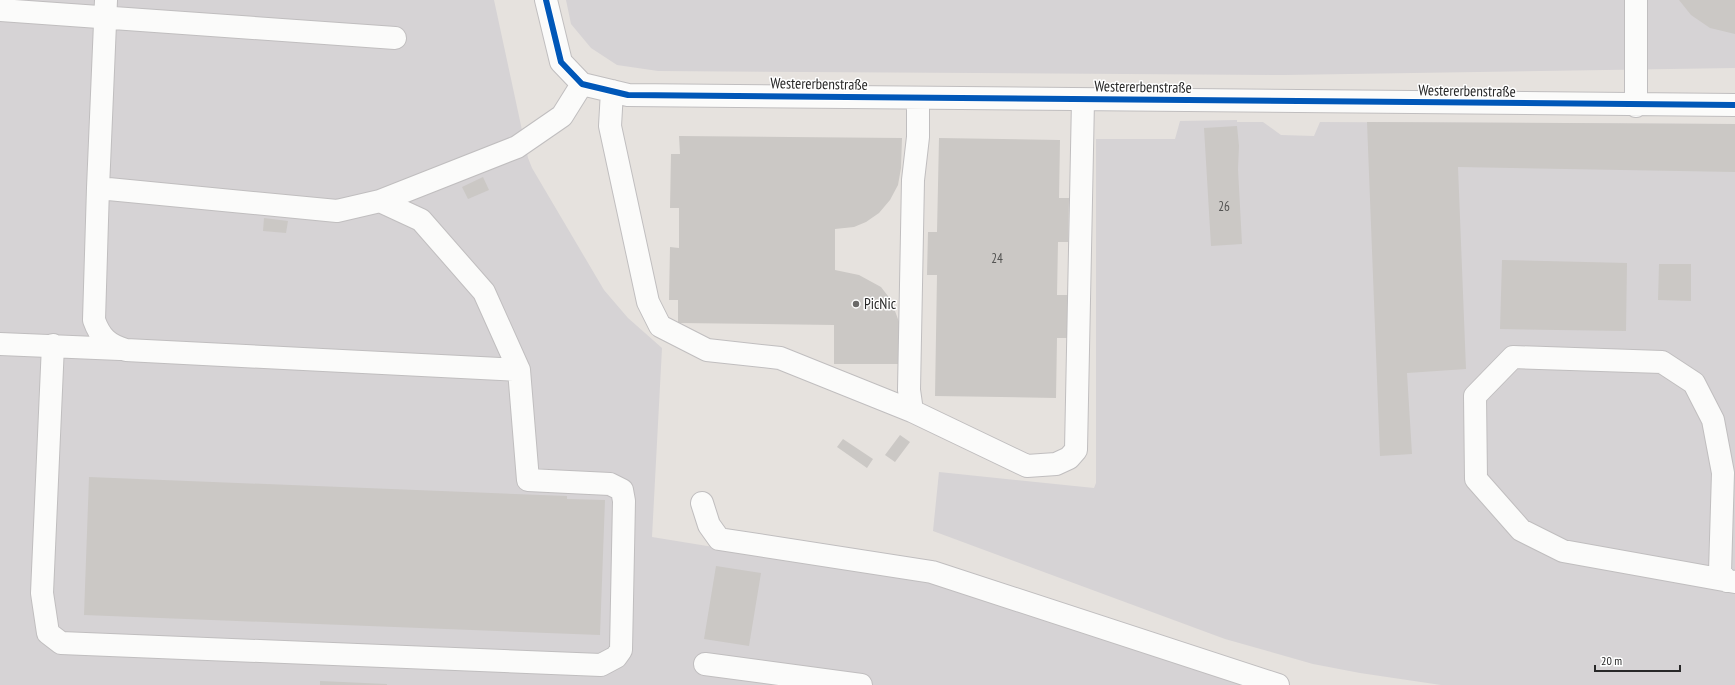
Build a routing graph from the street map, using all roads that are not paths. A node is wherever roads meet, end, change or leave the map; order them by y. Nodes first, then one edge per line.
1 (546, 0) edge
2 (1636, 0) edge
3 (106, 8) edge
4 (0, 10) edge
5 (395, 38) dead end
6 (582, 84) junction
7 (612, 91) junction
8 (918, 98) junction
9 (1083, 100) junction
10 (1735, 105) edge
11 (1636, 106) junction
12 (98, 188) junction
13 (380, 201) junction
14 (0, 344) edge
15 (53, 345) junction
16 (126, 350) junction
17 (519, 370) junction
18 (912, 411) junction
19 (702, 503) dead end
20 (1731, 582) edge
21 (705, 664) dead end
22 (861, 685) edge
23 (1278, 685) edge

1 - 6 street
2 - 11 street
3 - 4 street
3 - 5 street
3 - 12 street
6 - 7 street, Westererbenstraße
6 - 13 street
7 - 8 street, Westererbenstraße
7 - 18 street
8 - 9 street, Westererbenstraße
8 - 18 street
9 - 11 street, Westererbenstraße
9 - 18 street
10 - 11 street, Westererbenstraße
12 - 13 street
12 - 16 street
13 - 17 street
14 - 15 street
15 - 16 street
15 - 17 street
16 - 17 street
19 - 23 street
20 - 20 street
21 - 22 street

